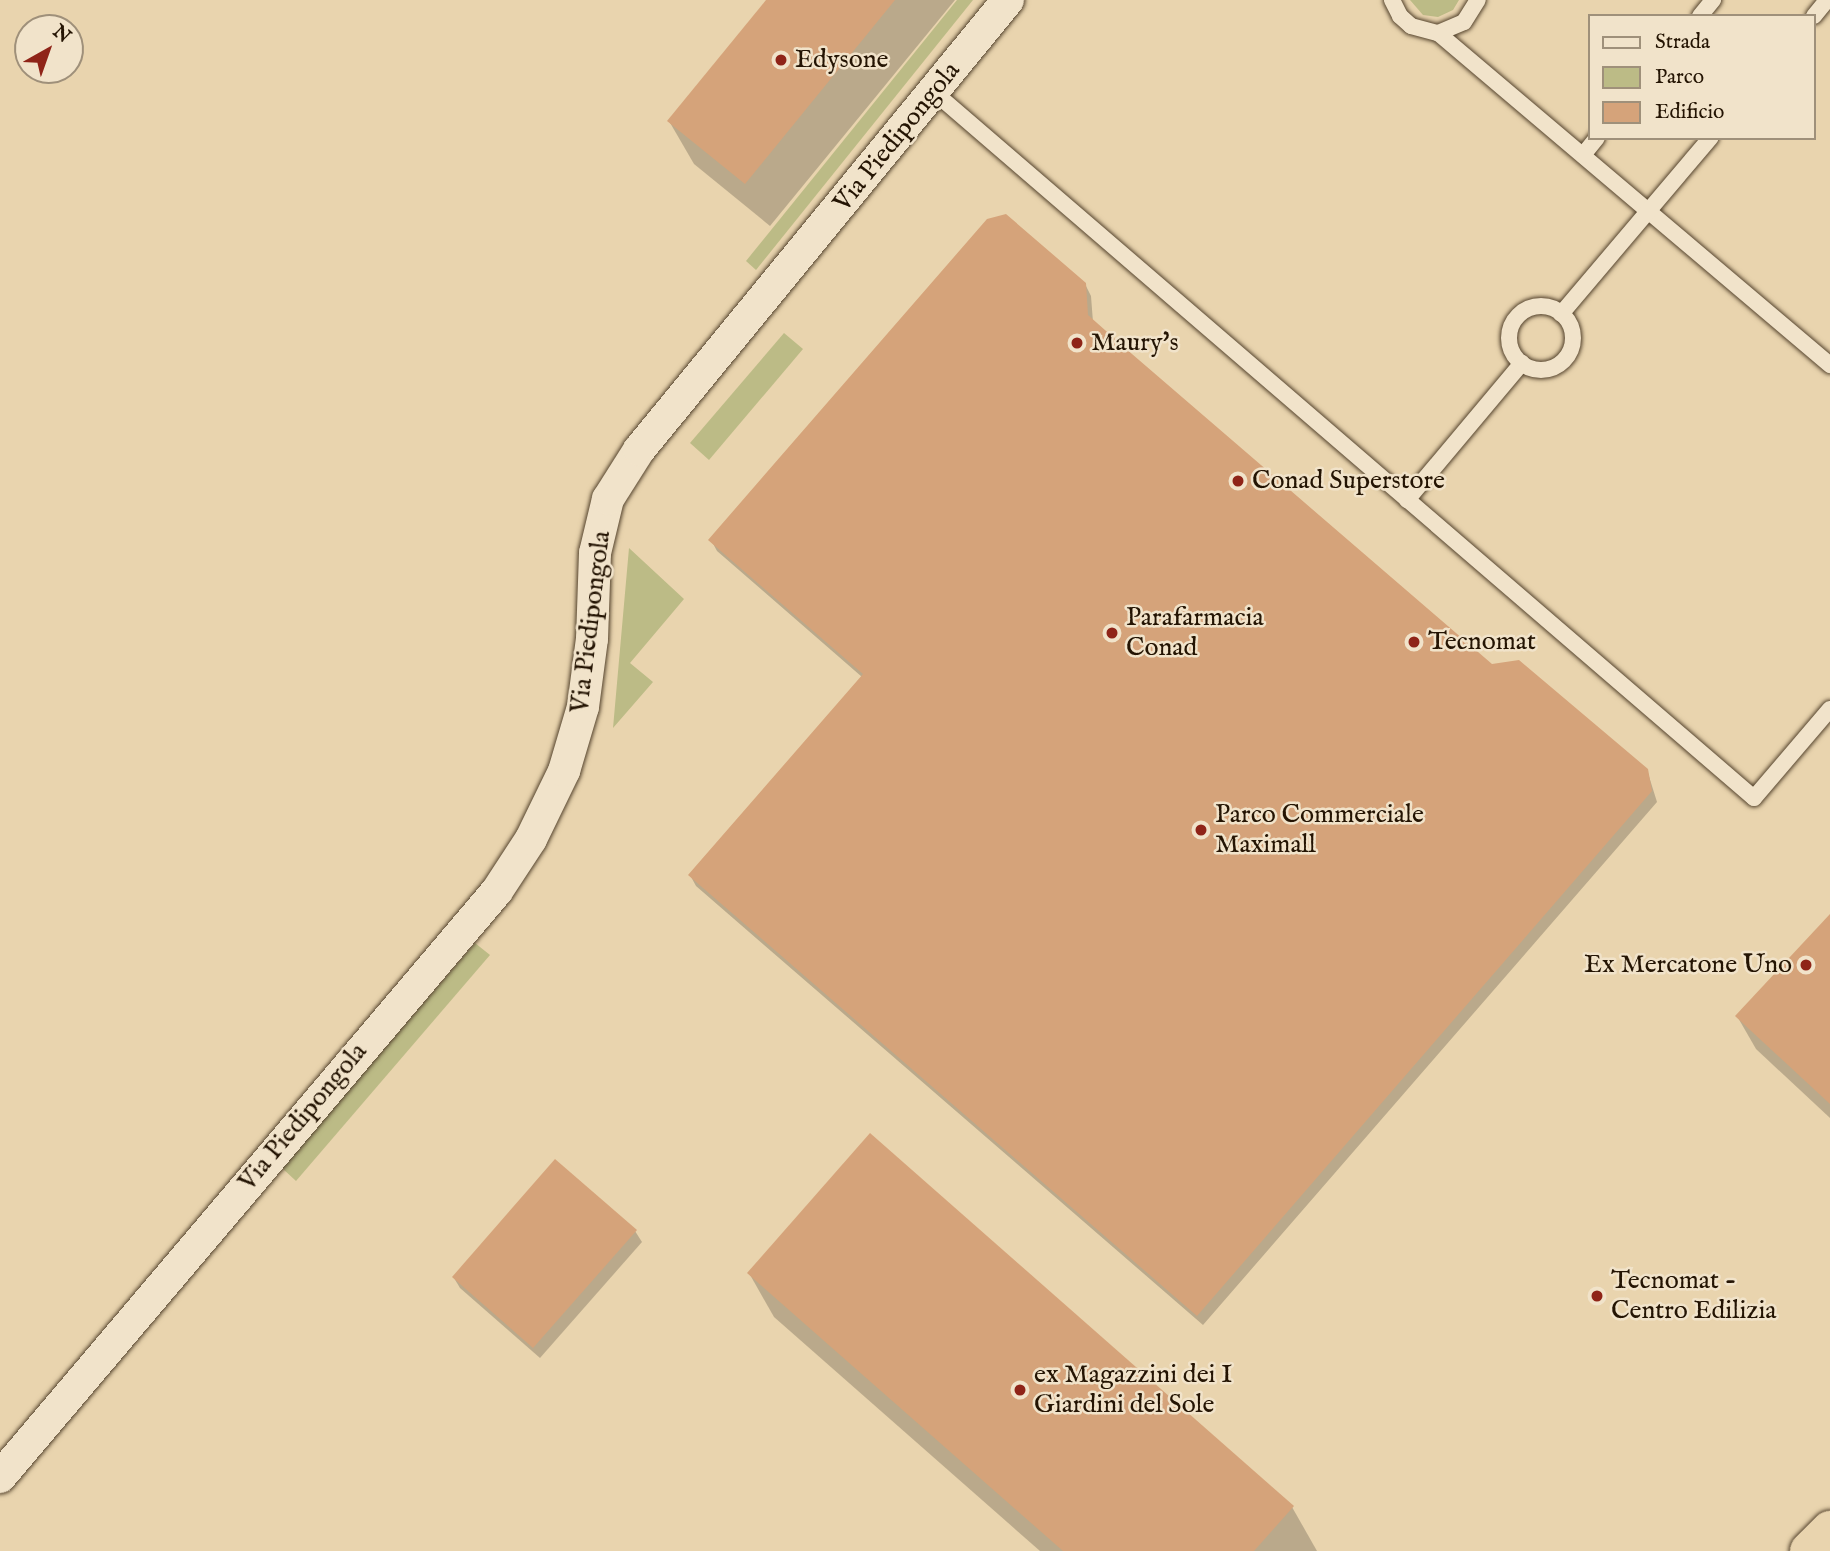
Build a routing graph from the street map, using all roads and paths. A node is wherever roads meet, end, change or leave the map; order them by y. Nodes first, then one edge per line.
1 (1009, 0) edge
2 (1478, 0) edge
3 (1713, 0) edge
4 (1827, 0) edge
5 (1390, 1) edge
6 (1702, 14) edge
7 (1816, 14) edge
8 (1438, 33) junction
9 (933, 92) junction
10 (1595, 140) edge
11 (1708, 140) edge
12 (1583, 155) junction
13 (1648, 211) junction
14 (1562, 314) junction
15 (1522, 363) junction
16 (1830, 365) edge
17 (1408, 500) junction
18 (1830, 709) edge
19 (0, 1477) edge
20 (1830, 1530) edge
21 (1809, 1551) edge

1 - 9 street, Via Piedipongola
2 - 8 lane
3 - 6 lane
4 - 7 lane
5 - 8 lane
8 - 12 lane
9 - 17 lane
9 - 19 street, Via Piedipongola
10 - 12 lane
11 - 13 lane
12 - 13 lane
13 - 14 lane
13 - 16 lane
14 - 15 lane
14 - 15 lane
15 - 17 lane
17 - 18 lane
20 - 21 highway

